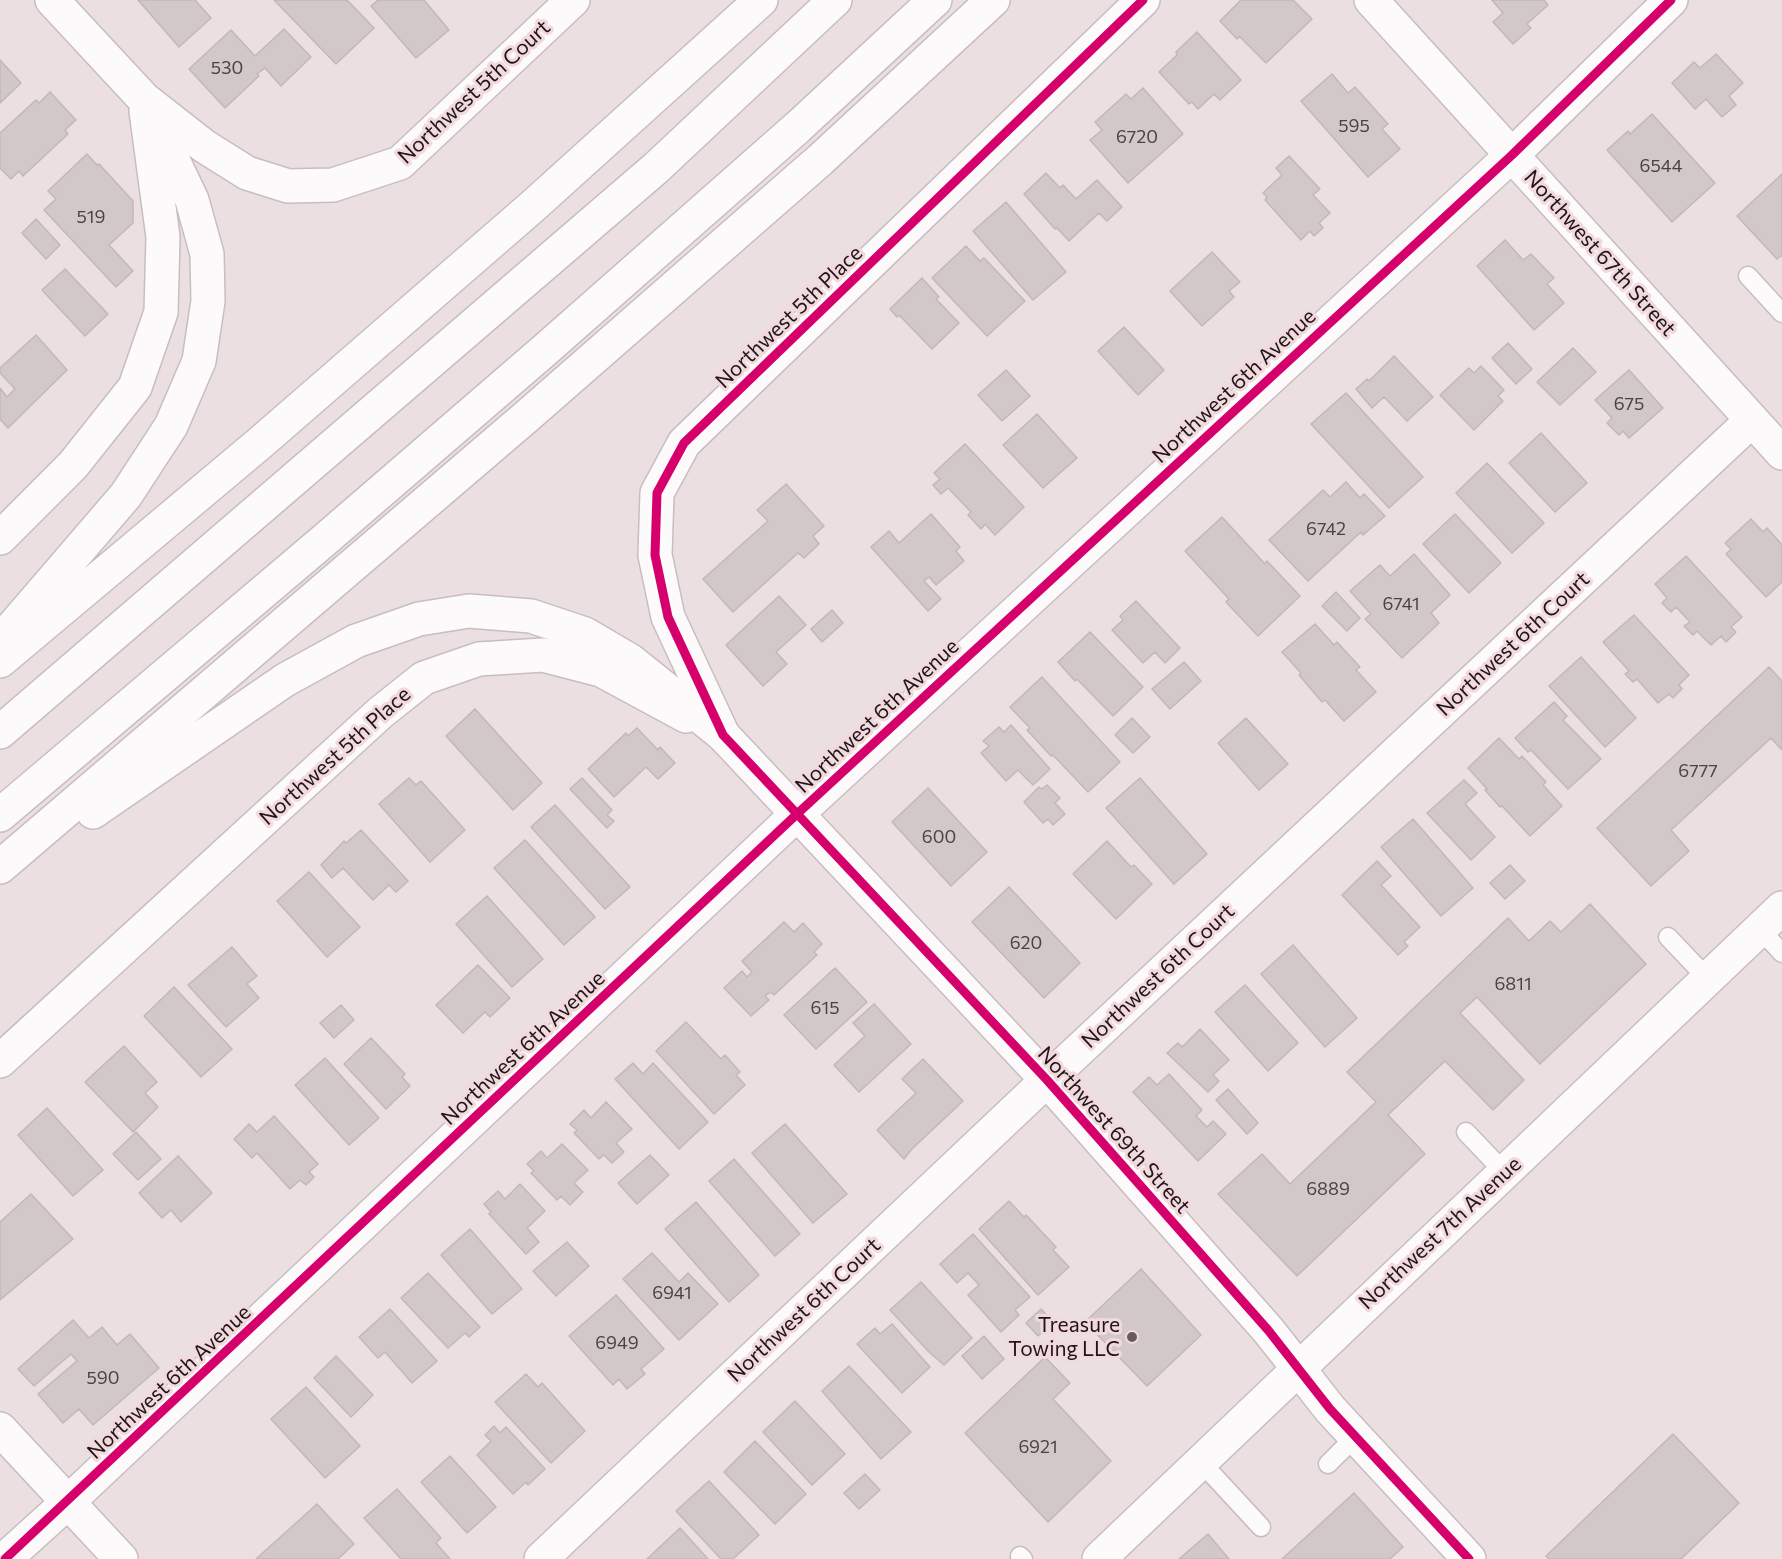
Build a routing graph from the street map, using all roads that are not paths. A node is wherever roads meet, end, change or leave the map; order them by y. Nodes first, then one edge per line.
1 (52, 0) edge
2 (573, 0) edge
3 (761, 0) edge
4 (835, 0) edge
5 (935, 0) edge
6 (993, 0) edge
7 (1143, 0) edge
8 (1371, 0) edge
9 (1671, 0) edge
10 (144, 99) junction
11 (1512, 155) junction
12 (1748, 276) dead end
13 (1782, 313) edge
14 (1751, 421) junction
15 (1782, 453) edge
16 (0, 538) edge
17 (0, 642) edge
18 (0, 662) edge
19 (0, 732) edge
20 (723, 735) junction
21 (797, 814) junction
22 (0, 815) edge
23 (0, 867) edge
24 (0, 876) edge
25 (1771, 919) edge
26 (1668, 937) dead end
27 (1782, 953) edge
28 (1708, 979) junction
29 (0, 1061) edge
30 (1047, 1080) junction
31 (1466, 1132) dead end
32 (1505, 1173) junction
33 (1298, 1368) junction
34 (0, 1429) edge
35 (1356, 1436) junction
36 (1200, 1461) junction
37 (1328, 1464) dead end
38 (68, 1502) junction
39 (1261, 1527) dead end
40 (6, 1559) edge
41 (121, 1559) edge
42 (542, 1559) edge
43 (1099, 1559) edge
44 (1469, 1559) edge

1 - 10 main road
2 - 10 main road, Northwest 5th Court
3 - 18 main road
4 - 19 main road
5 - 22 main road
6 - 23 main road
7 - 20 main road, Northwest 5th Place
8 - 11 main road, Northwest 67th Street
9 - 11 main road, Northwest 6th Avenue
10 - 16 main road
10 - 17 main road
11 - 14 main road, Northwest 67th Street
11 - 21 main road, Northwest 6th Avenue
12 - 13 lane
14 - 15 main road, Northwest 67th Street
14 - 30 main road, Northwest 6th Court
20 - 21 main road, Northwest 69th Street
20 - 24 main road
20 - 29 main road, Northwest 5th Place
21 - 30 main road, Northwest 69th Street
21 - 38 main road, Northwest 6th Avenue
25 - 27 lane
25 - 28 main road, Northwest 7th Avenue
26 - 28 lane
28 - 32 main road, Northwest 7th Avenue
30 - 33 main road, Northwest 69th Street
30 - 42 main road, Northwest 6th Court
31 - 32 lane
32 - 33 main road, Northwest 7th Avenue
33 - 35 main road, Northwest 69th Street
33 - 36 main road, Northwest 7th Avenue
34 - 38 main road
35 - 37 lane
35 - 44 main road, Northwest 69th Street
36 - 39 lane
36 - 43 main road, Northwest 7th Avenue
38 - 40 main road, Northwest 6th Avenue
38 - 41 main road

